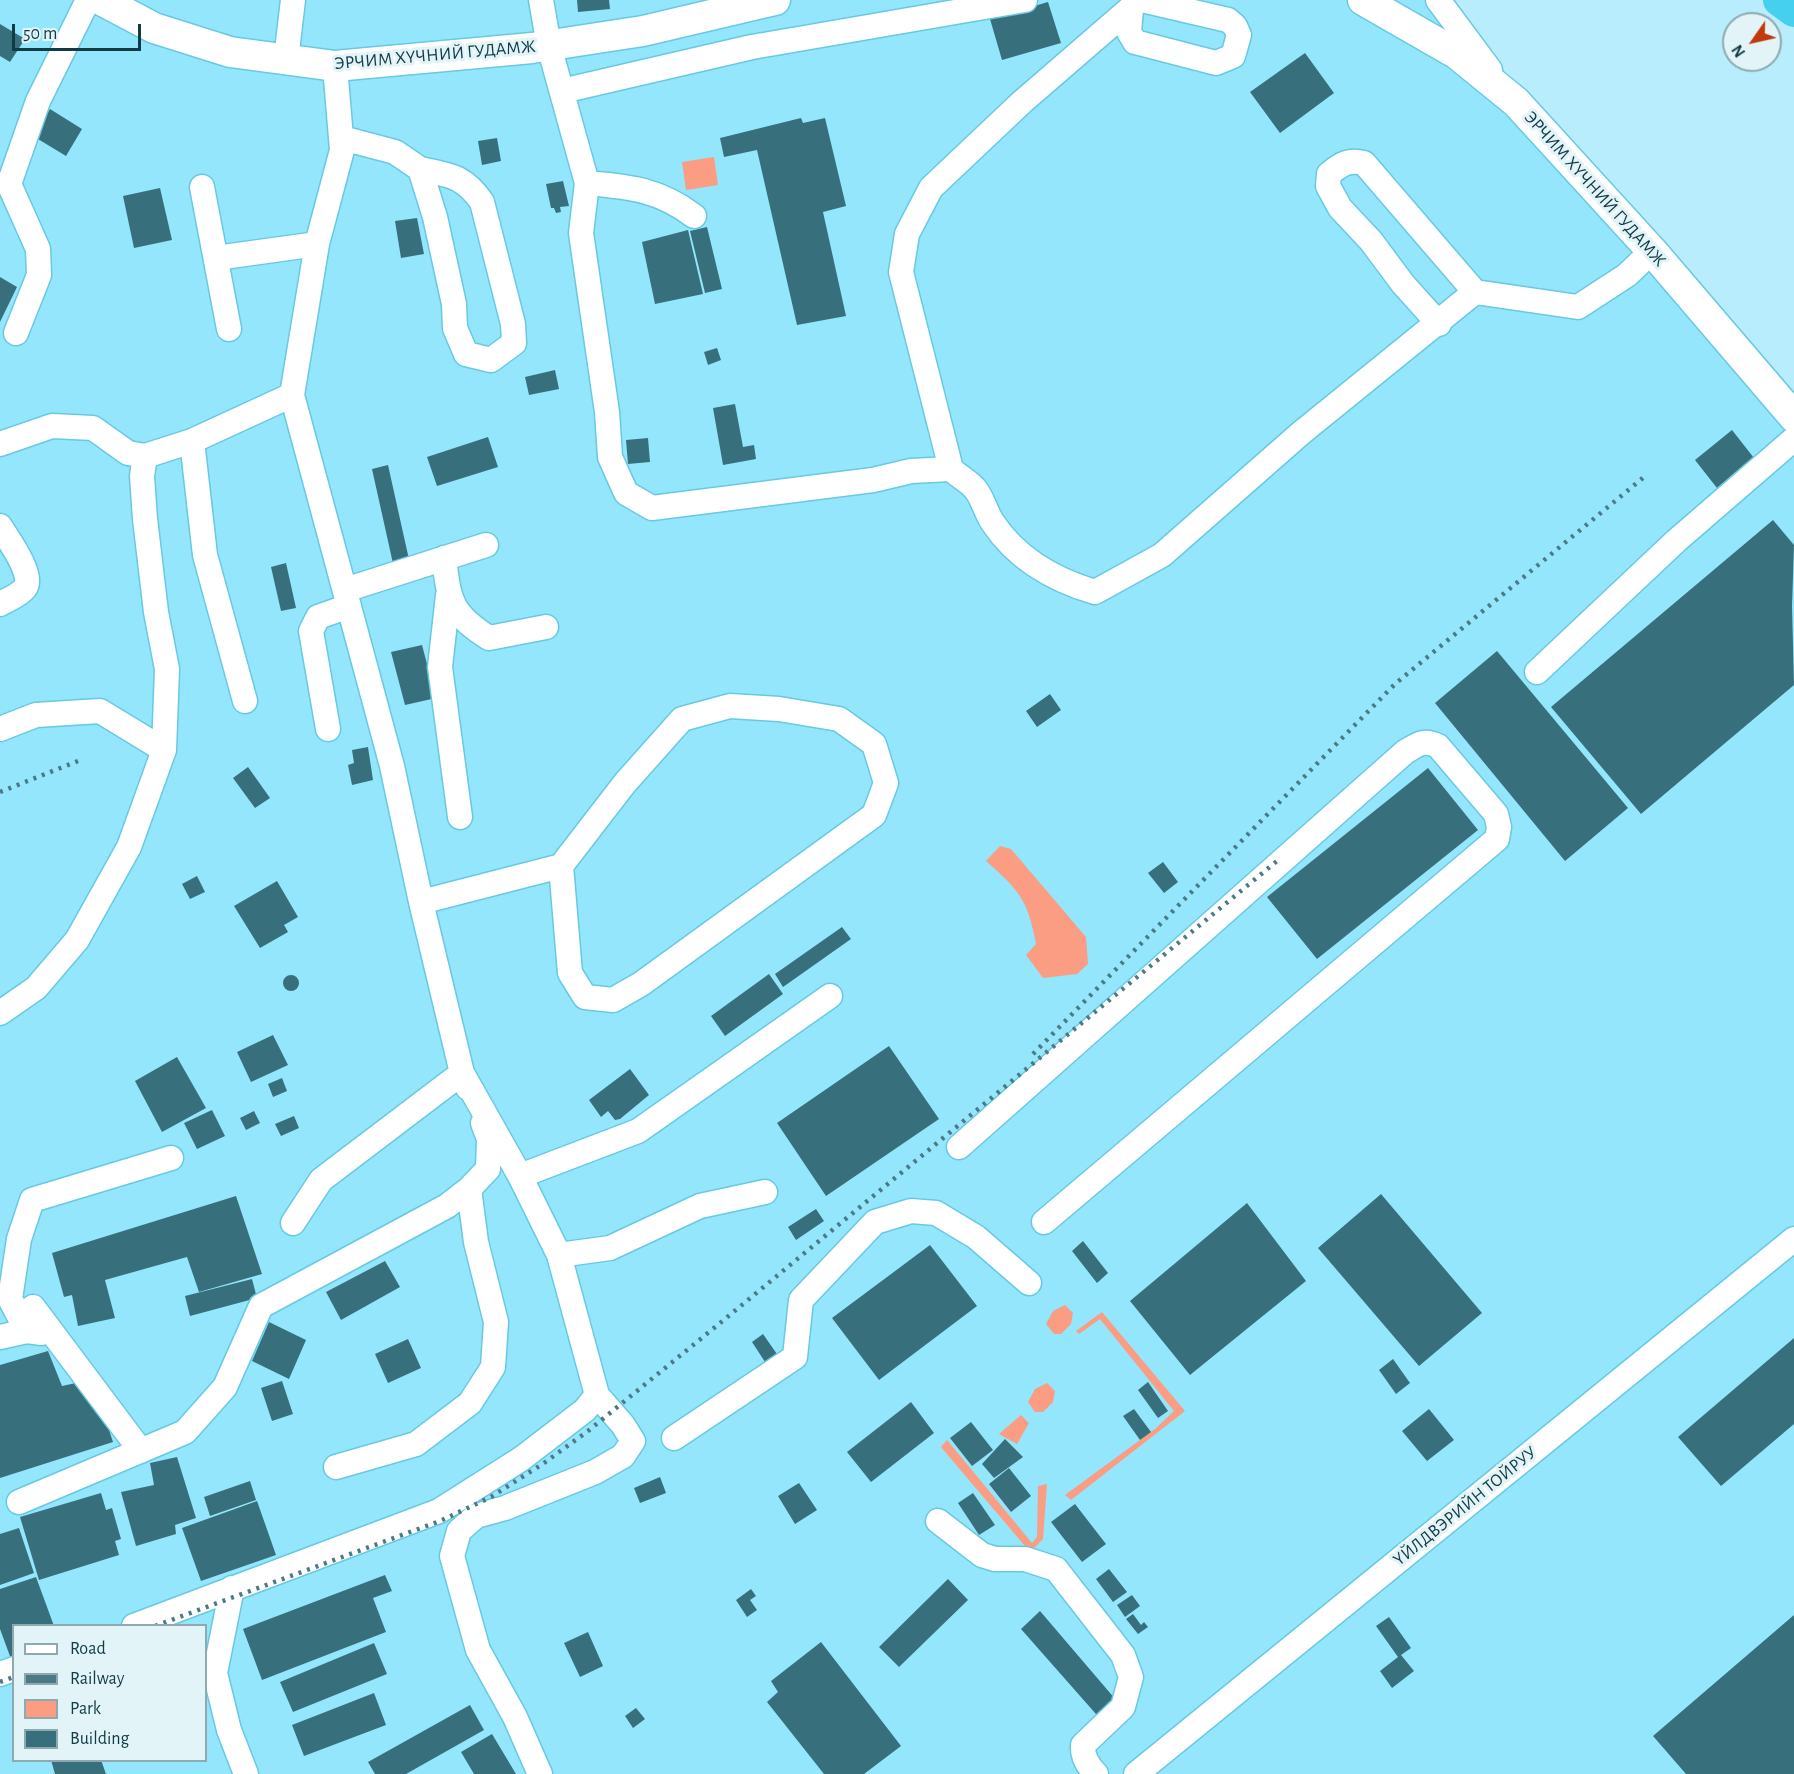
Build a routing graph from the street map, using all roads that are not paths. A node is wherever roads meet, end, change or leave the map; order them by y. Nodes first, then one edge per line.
1 (88, 0) edge
2 (101, 0) edge
3 (293, 0) edge
4 (541, 0) edge
5 (775, 0) edge
6 (1024, 0) edge
7 (1438, 0) edge
8 (1369, 1) edge
9 (1131, 2) edge
10 (549, 46) junction
11 (286, 59) junction
12 (335, 66) junction
13 (562, 91) junction
14 (1516, 102) junction
15 (342, 138) junction
16 (420, 169) junction
17 (587, 183) junction
18 (202, 187) dead end
19 (694, 216) dead end
20 (317, 244) junction
21 (1652, 251) junction
22 (216, 258) junction
23 (1474, 292) junction
24 (1439, 324) junction
25 (229, 329) dead end
26 (16, 333) dead end
27 (292, 395) junction
28 (1794, 417) edge
29 (1794, 439) edge
30 (192, 441) junction
31 (0, 444) edge
32 (145, 456) junction
33 (951, 469) junction
34 (0, 526) edge
35 (486, 545) dead end
36 (444, 558) junction
37 (448, 595) junction
38 (347, 598) junction
39 (0, 604) edge
40 (546, 627) dead end
41 (1537, 672) dead end
42 (245, 701) dead end
43 (0, 729) edge
44 (328, 729) dead end
45 (164, 750) junction
46 (460, 817) dead end
47 (561, 866) junction
48 (421, 902) junction
49 (830, 996) dead end
50 (0, 1013) edge
51 (462, 1073) junction
52 (959, 1147) dead end
53 (171, 1158) dead end
54 (520, 1176) junction
55 (469, 1189) junction
56 (765, 1192) dead end
57 (1044, 1222) dead end
58 (293, 1223) dead end
59 (1794, 1239) edge
60 (559, 1255) junction
61 (1029, 1283) dead end
62 (5, 1288) edge
63 (33, 1307) dead end
64 (27, 1331) junction
65 (54, 1335) junction
66 (0, 1337) edge
67 (597, 1395) junction
68 (674, 1438) dead end
69 (141, 1451) junction
70 (336, 1467) dead end
71 (19, 1502) dead end
72 (938, 1521) dead end
73 (232, 1588) junction
74 (139, 1624) edge
75 (246, 1774) edge
76 (540, 1774) edge
77 (1096, 1774) edge
78 (1136, 1774) edge

1 - 26 street
2 - 11 main road, ЭРЧИМ ХҮЧНИЙ ГУДАМЖ
3 - 11 street
4 - 10 street
5 - 10 main road, ЭРЧИМ ХҮЧНИЙ ГУДАМЖ
6 - 13 street
7 - 14 street
8 - 14 main road, ЭРЧИМ ХҮЧНИЙ ГУДАМЖ
9 - 33 street
10 - 12 main road, ЭРЧИМ ХҮЧНИЙ ГУДАМЖ
10 - 13 street
11 - 12 main road, ЭРЧИМ ХҮЧНИЙ ГУДАМЖ
12 - 15 street
13 - 17 street
14 - 21 main road, ЭРЧИМ ХҮЧНИЙ ГУДАМЖ
15 - 16 street
15 - 20 street
16 - 16 street
17 - 19 street
17 - 33 street
18 - 22 street
20 - 22 street
20 - 27 street
21 - 23 street
21 - 28 main road, ЭРЧИМ ХҮЧНИЙ ГУДАМЖ
22 - 25 street
23 - 24 street
23 - 24 street
24 - 33 street
27 - 30 street
27 - 38 street
29 - 41 street
30 - 32 street
30 - 42 street
31 - 32 street
32 - 45 street
34 - 39 street
35 - 36 street
36 - 37 street
36 - 38 street
37 - 40 street
37 - 46 street
38 - 44 street
38 - 48 street
43 - 45 street
45 - 50 street
47 - 47 street
47 - 48 street
48 - 51 street
49 - 54 street
51 - 54 street
51 - 55 street
51 - 58 street
52 - 57 street
53 - 62 street
54 - 60 street
55 - 69 street
55 - 70 street
56 - 60 street
59 - 78 street, ҮЙЛДВЭРИЙН ТОЙРУУ
60 - 67 street
61 - 68 street
62 - 64 street
63 - 65 street
64 - 65 street
64 - 66 street
65 - 69 street
67 - 73 street
67 - 76 street
69 - 71 street
72 - 77 street
73 - 74 street
73 - 75 street

